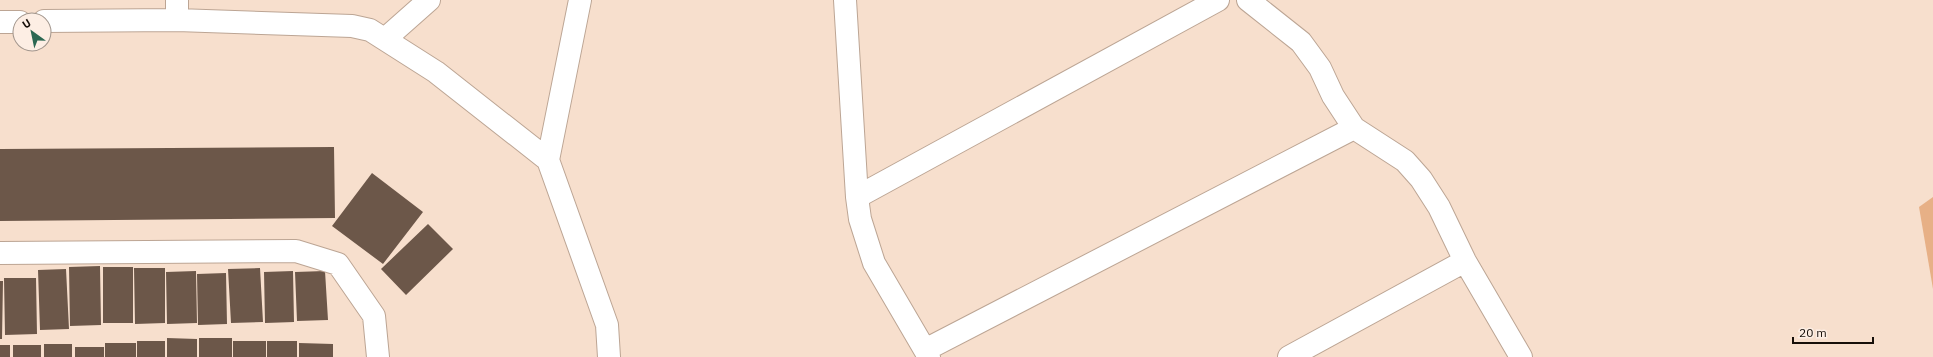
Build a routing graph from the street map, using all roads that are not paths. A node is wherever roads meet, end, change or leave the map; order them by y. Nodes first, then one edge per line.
1 (429, 0) edge
2 (580, 0) edge
3 (845, 0) edge
4 (1218, 0) edge
5 (1248, 0) edge
6 (177, 10) edge
7 (52, 20) edge
8 (0, 22) edge
9 (12, 22) edge
10 (385, 39) junction
11 (1354, 128) junction
12 (548, 160) junction
13 (857, 197) junction
14 (0, 253) edge
15 (1465, 261) junction
16 (927, 354) edge
17 (378, 357) edge
18 (609, 357) edge
19 (1289, 357) edge
20 (1521, 357) edge

1 - 10 street
2 - 12 street
3 - 13 street
4 - 13 street
5 - 11 street
6 - 7 street
6 - 10 street
8 - 9 street
10 - 12 street
11 - 15 street
11 - 16 street
12 - 18 street
13 - 16 street
14 - 17 street
15 - 19 street
15 - 20 street

